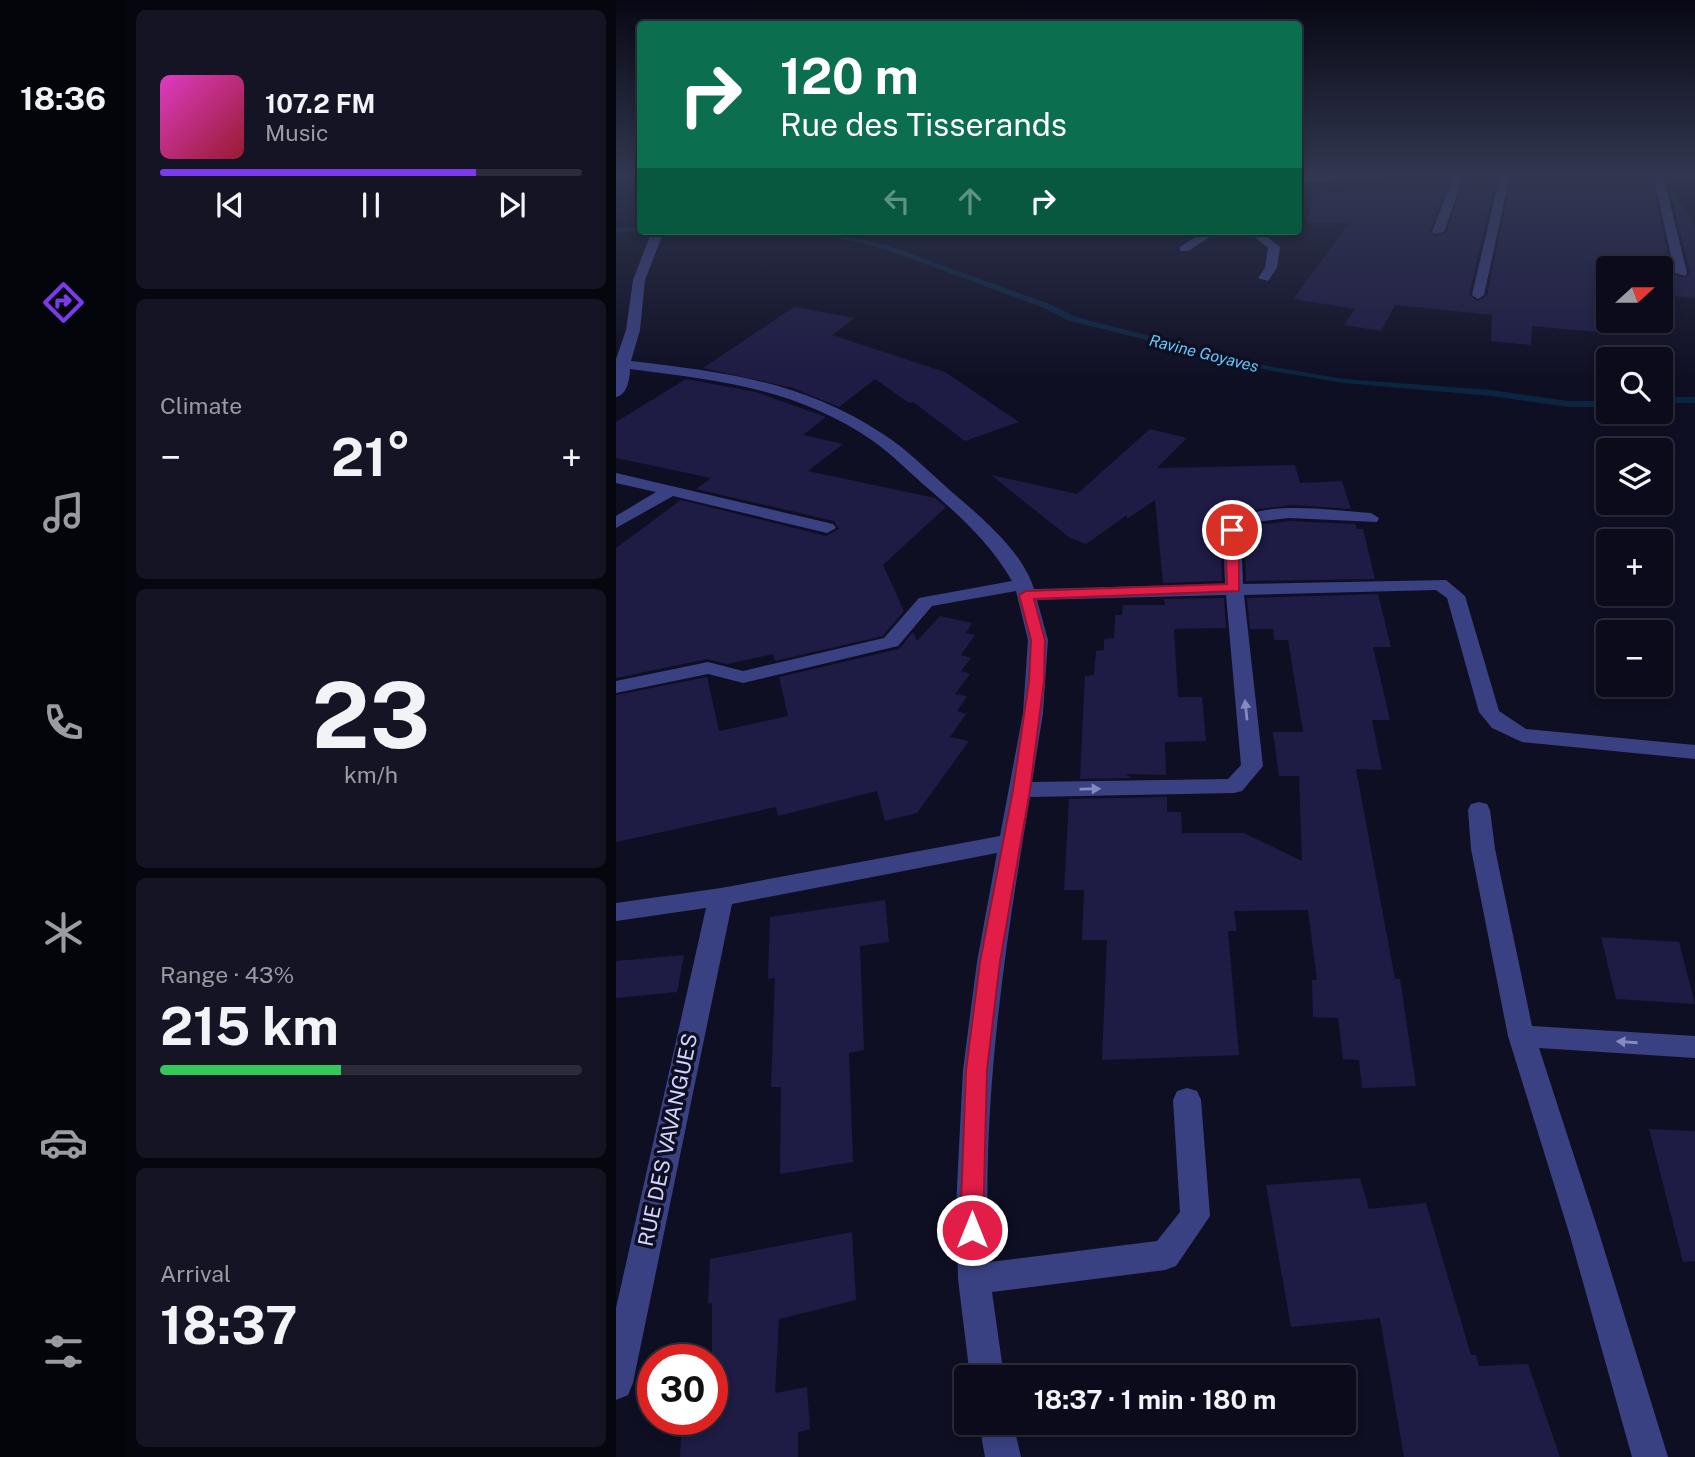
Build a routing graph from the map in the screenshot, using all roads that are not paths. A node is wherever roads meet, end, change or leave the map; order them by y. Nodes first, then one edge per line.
1 (653, 243) edge
2 (1194, 243) edge
3 (1268, 243) edge
4 (1490, 243) edge
5 (1674, 243) edge
6 (1184, 249) dead end
7 (1681, 273) dead end
8 (1264, 278) dead end
9 (1478, 295) dead end
10 (620, 363) edge
11 (616, 393) edge
12 (616, 478) edge
13 (670, 491) junction
14 (1371, 518) dead end
15 (616, 523) edge
16 (827, 528) dead end
17 (1234, 588) junction
18 (1024, 590) junction
19 (616, 687) edge
20 (1695, 752) edge
21 (1021, 790) junction
22 (1479, 810) dead end
23 (1012, 842) junction
24 (721, 897) junction
25 (616, 912) edge
26 (1521, 1036) junction
27 (1695, 1047) edge
28 (1187, 1100) dead end
29 (974, 1279) junction
30 (985, 1365) edge
31 (616, 1383) edge
32 (998, 1435) edge
33 (1003, 1457) edge
34 (1650, 1457) edge

1 - 10 street
2 - 6 street
3 - 8 street
4 - 9 street
5 - 7 street
10 - 11 street
10 - 18 street
12 - 13 street
13 - 15 street
13 - 16 street
14 - 17 street
17 - 18 street
17 - 20 street
21 -> 17 street
18 - 19 street
18 - 21 street
21 - 23 street
22 - 26 street
23 - 24 street
23 - 29 street
24 - 25 street
24 - 31 street, RUE DES VAVANGUES
27 -> 26 street
26 - 34 street
28 - 29 street
29 - 30 street
32 - 33 street

